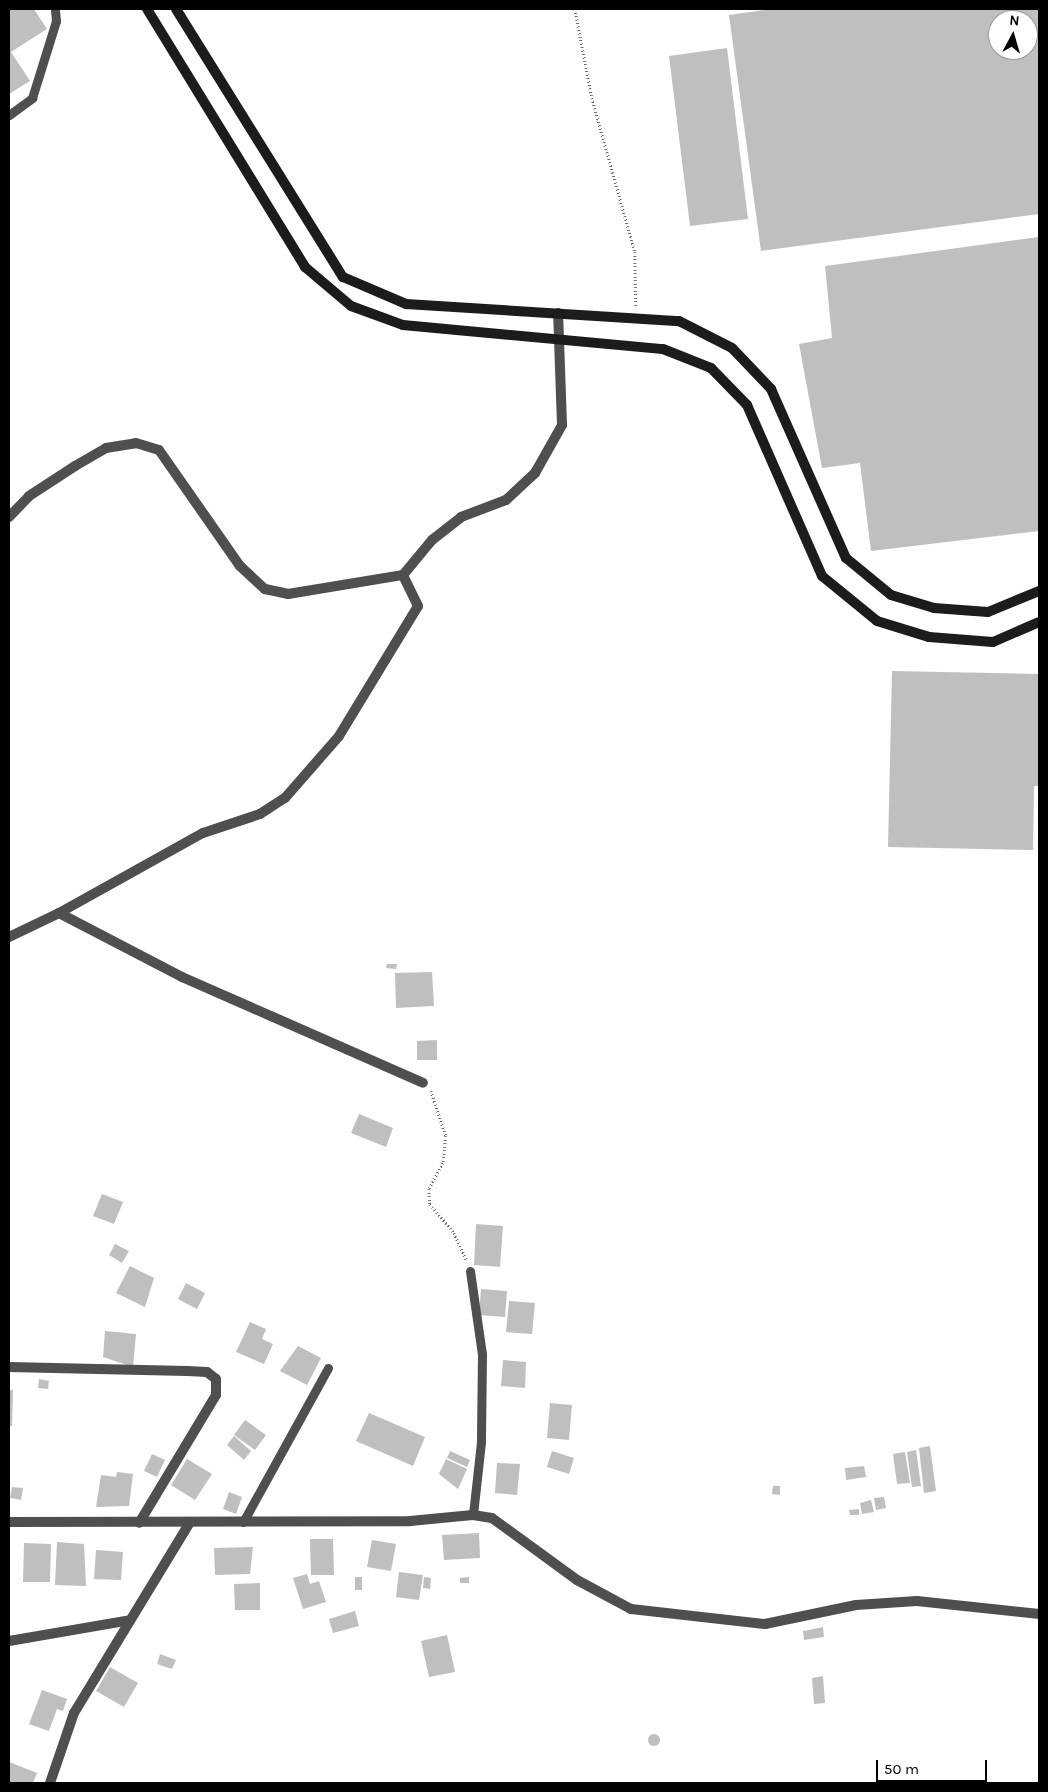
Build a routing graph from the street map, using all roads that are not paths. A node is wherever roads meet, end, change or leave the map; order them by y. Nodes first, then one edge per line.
1 (55, 9) edge
2 (147, 9) edge
3 (176, 9) edge
4 (9, 115) edge
5 (558, 313) junction
6 (559, 339) junction
7 (9, 517) edge
8 (403, 575) junction
9 (1039, 591) edge
10 (1039, 622) edge
11 (58, 913) junction
12 (9, 937) edge
13 (423, 1082) road end
14 (470, 1271) road end
15 (9, 1366) edge
16 (328, 1368) dead end
17 (473, 1515) junction
18 (9, 1522) edge
19 (190, 1522) junction
20 (243, 1522) junction
21 (140, 1523) junction
22 (1039, 1614) edge
23 (130, 1620) junction
24 (9, 1641) edge
25 (50, 1783) edge

1 - 4 lane
2 - 6 street
3 - 5 street
5 - 6 street
5 - 9 street
6 - 8 street
6 - 10 street
7 - 8 street
8 - 11 street
11 - 12 street
11 - 13 street
14 - 17 lane
15 - 21 street
16 - 20 lane
17 - 20 street
17 - 22 street
18 - 21 street
19 - 20 street
19 - 21 street
19 - 23 street
23 - 24 street
23 - 25 street

